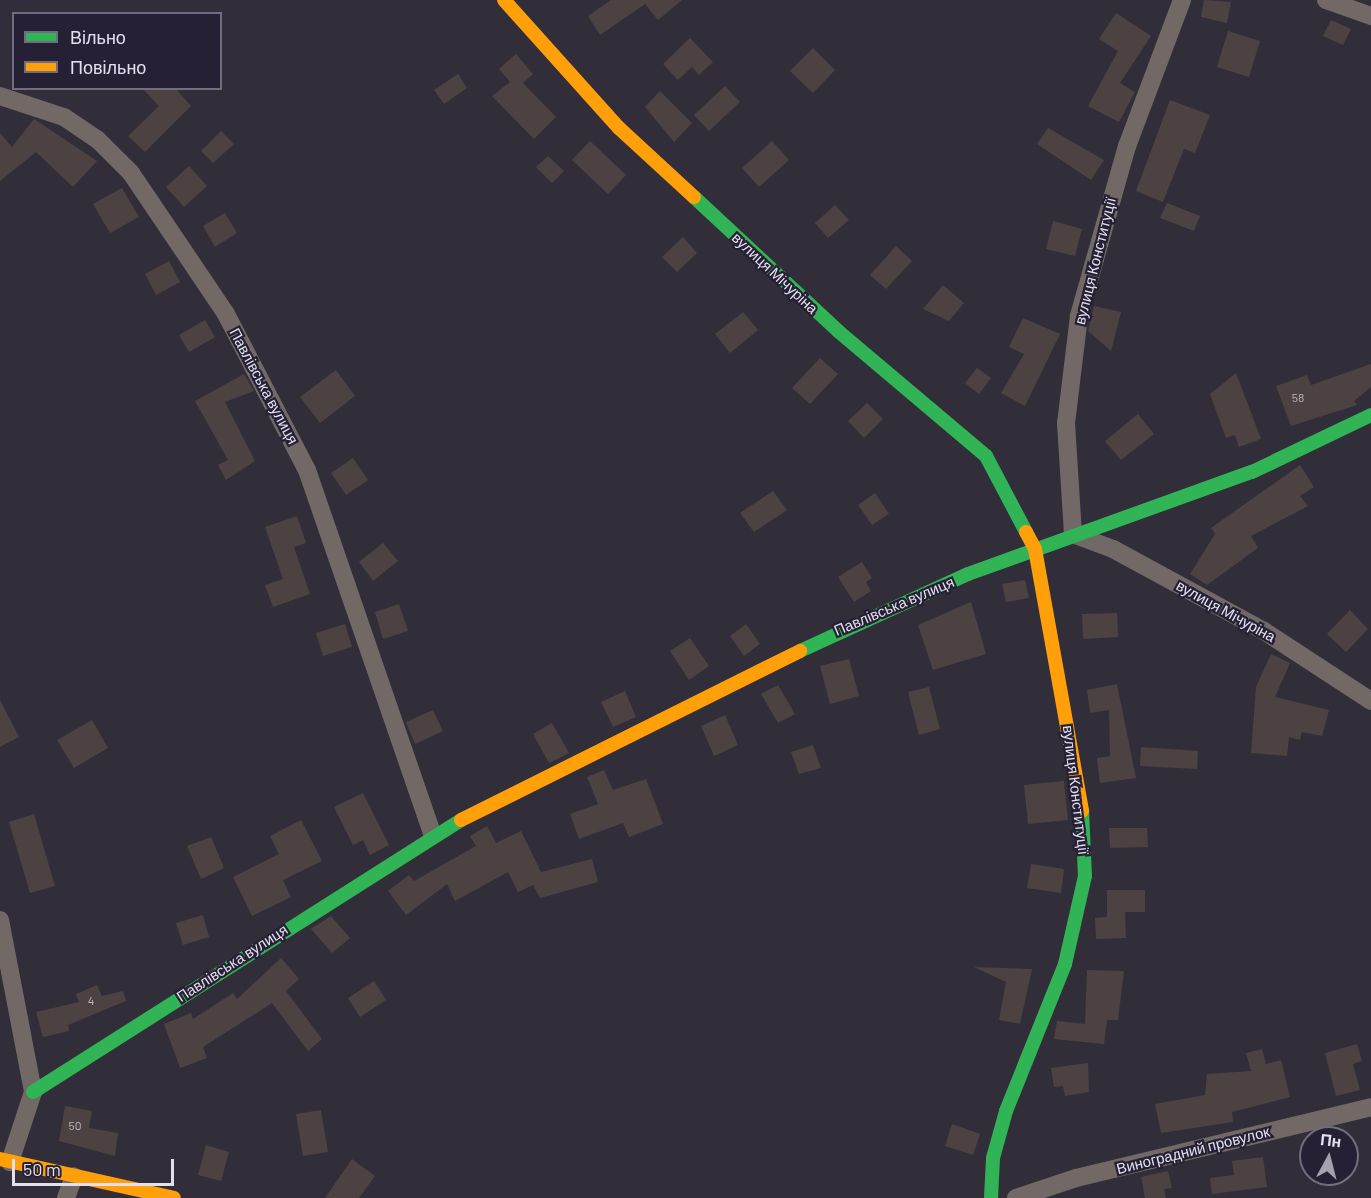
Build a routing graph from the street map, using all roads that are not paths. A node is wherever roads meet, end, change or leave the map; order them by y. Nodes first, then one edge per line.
1 (504, 0) edge
2 (1182, 0) edge
3 (1326, 0) edge
4 (1371, 16) edge
5 (0, 96) edge
6 (1371, 415) edge
7 (1073, 534) junction
8 (1035, 549) junction
9 (1371, 702) edge
10 (432, 834) junction
11 (0, 920) edge
12 (33, 1092) junction
13 (1371, 1107) edge
14 (5, 1160) edge
15 (74, 1176) junction
16 (66, 1198) edge
17 (174, 1198) edge
18 (991, 1198) edge
19 (1016, 1198) edge

1 - 8 street, вулиця Мічуріна
2 - 7 street, вулиця Конституції
3 - 4 street
5 - 10 street, Павлівська вулиця
6 - 7 street, Павлівська вулиця
7 - 8 street, Павлівська вулиця
7 - 9 street, вулиця Мічуріна
8 - 10 street, Павлівська вулиця
8 - 18 street, вулиця Конституції
10 - 12 street, Павлівська вулиця
11 - 12 street
12 - 14 street
13 - 19 street, Виноградний провулок
14 - 15 street
15 - 16 street
15 - 17 street

